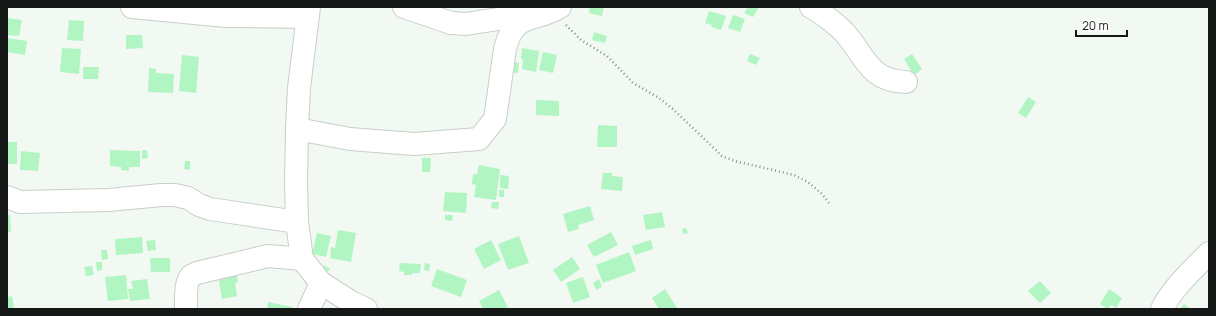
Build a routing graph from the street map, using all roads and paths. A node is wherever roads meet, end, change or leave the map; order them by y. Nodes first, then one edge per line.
1 (132, 7) edge
2 (404, 7) edge
3 (811, 7) edge
4 (557, 9) edge
5 (308, 12) edge
6 (529, 18) junction
7 (906, 82) dead end
8 (297, 129) junction
9 (7, 197) edge
10 (829, 203) dead end
11 (297, 222) junction
12 (1209, 253) edge
13 (302, 259) junction
14 (321, 283) junction
15 (186, 309) edge
16 (309, 309) edge
17 (366, 309) edge
18 (1162, 309) edge

1 - 5 street
2 - 6 street
3 - 7 street
4 - 6 street
4 - 10 path
5 - 8 street
6 - 8 street
8 - 11 street
9 - 11 street
11 - 13 street
12 - 18 street
13 - 14 street
13 - 15 street
14 - 16 street
14 - 17 street

